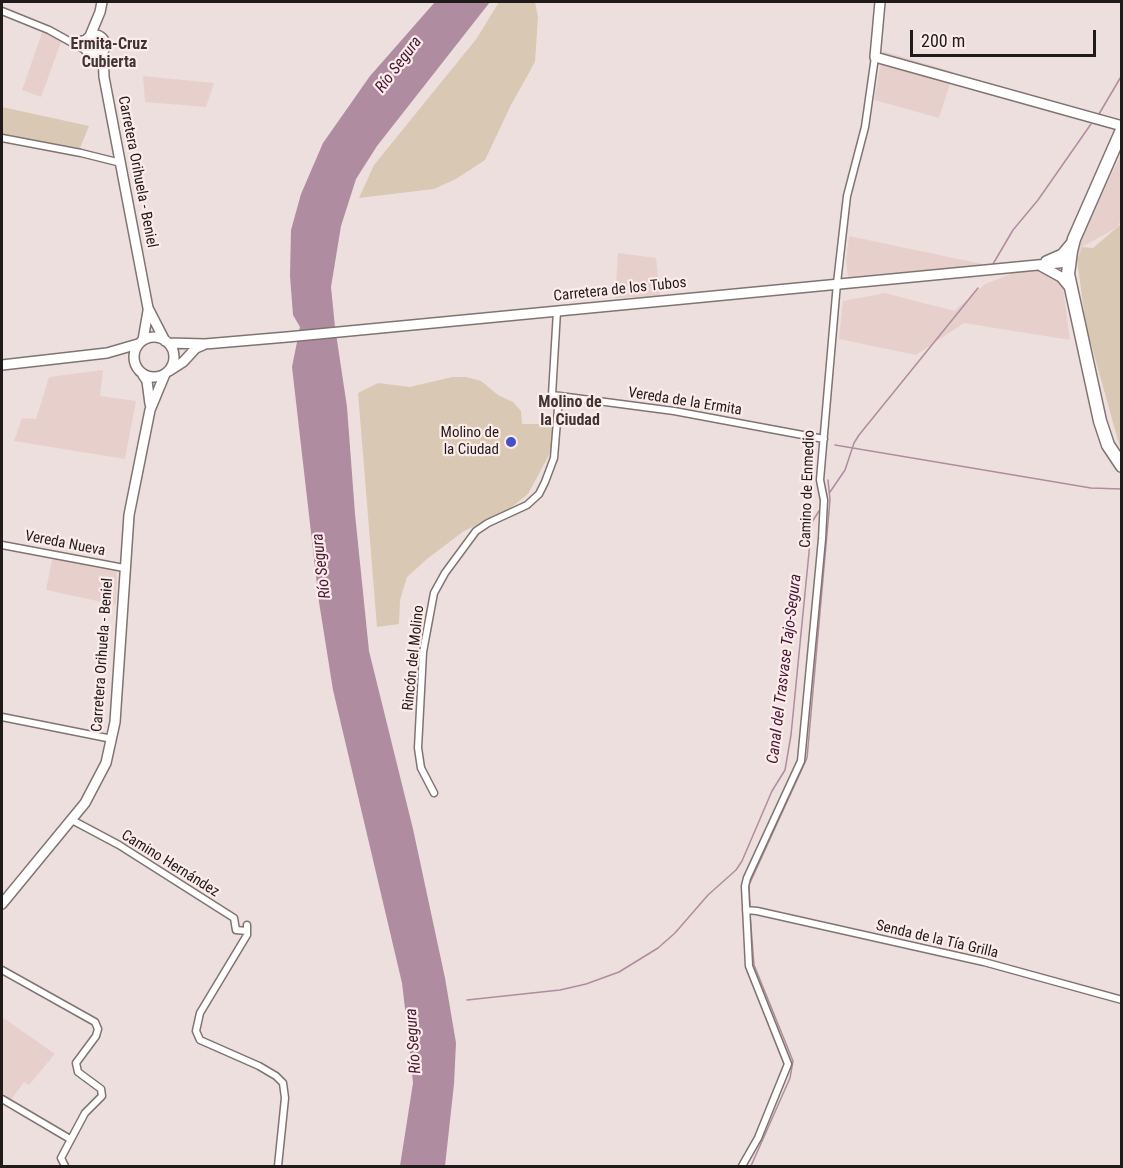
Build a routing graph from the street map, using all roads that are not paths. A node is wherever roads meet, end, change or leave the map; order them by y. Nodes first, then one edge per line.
1 (880, 2) edge
2 (101, 7) edge
3 (2, 11) edge
4 (88, 37) junction
5 (102, 38) junction
6 (70, 40) junction
7 (103, 50) junction
8 (89, 53) junction
9 (875, 57) junction
10 (104, 77) junction
11 (1122, 128) edge
12 (2, 138) edge
13 (121, 163) junction
14 (1074, 239) junction
15 (1069, 262) junction
16 (1039, 265) junction
17 (837, 283) junction
18 (1071, 290) junction
19 (148, 308) junction
20 (556, 311) junction
21 (141, 342) junction
22 (166, 342) junction
23 (205, 344) junction
24 (107, 353) junction
25 (134, 361) junction
26 (2, 365) edge
27 (141, 373) junction
28 (167, 373) junction
29 (559, 396) junction
30 (150, 410) junction
31 (824, 439) junction
32 (1119, 459) edge
33 (2, 544) edge
34 (124, 568) junction
35 (2, 717) edge
36 (112, 739) junction
37 (434, 793) dead end
38 (72, 820) junction
39 (2, 904) edge
40 (746, 910) junction
41 (2, 970) edge
42 (1122, 1000) edge
43 (2, 1099) edge
44 (70, 1139) junction
45 (65, 1167) edge
46 (278, 1167) edge
47 (742, 1167) edge

1 - 9 main road, Camino de Enmedio
2 - 4 main road
2 - 5 main road
3 - 6 street
4 - 5 main road
4 - 6 street
4 - 8 main road
5 - 7 main road
6 - 8 street
7 - 8 main road
7 - 10 main road, Carretera Orihuela - Beniel
8 - 10 main road, Carretera Orihuela - Beniel
9 - 11 main road
9 - 17 street, Camino de Enmedio
10 - 13 main road, Carretera Orihuela - Beniel
11 - 14 highway
12 - 13 street
13 - 19 main road, Carretera Orihuela - Beniel
14 - 15 highway
14 - 16 main road, Carretera de los Tubos
15 - 16 main road, Carretera de los Tubos
15 - 18 highway
16 - 17 main road, Carretera de los Tubos
16 - 18 main road
17 - 20 main road, Carretera de los Tubos
17 - 31 street, Camino de Enmedio
18 - 32 highway
19 - 21 main road, Carretera Orihuela - Beniel
19 - 22 main road, Carretera Orihuela - Beniel
20 - 23 main road, Carretera de los Tubos
20 - 29 street
21 - 22 main road
21 - 24 main road
21 - 25 main road
22 - 23 main road, Carretera de los Tubos
22 - 28 main road
23 - 28 main road
24 - 25 main road
24 - 26 main road
25 - 27 main road
27 - 28 main road
27 - 30 main road, Carretera Orihuela - Beniel
28 - 30 main road, Carretera Orihuela - Beniel
29 - 31 street, Vereda de la Ermita
29 - 37 street, Rincón del Molino
30 - 34 main road, Carretera Orihuela - Beniel
31 - 40 street, Camino de Enmedio
33 - 34 street, Vereda Nueva
34 - 36 main road, Carretera Orihuela - Beniel
35 - 36 street
36 - 38 main road, Carretera Orihuela - Beniel
38 - 39 main road, Carretera Orihuela - Beniel
38 - 46 street, Camino Hernández
40 - 42 street, Senda de la Tía Grilla
40 - 47 street, Camino de Enmedio
41 - 44 street
43 - 44 street
44 - 45 street

